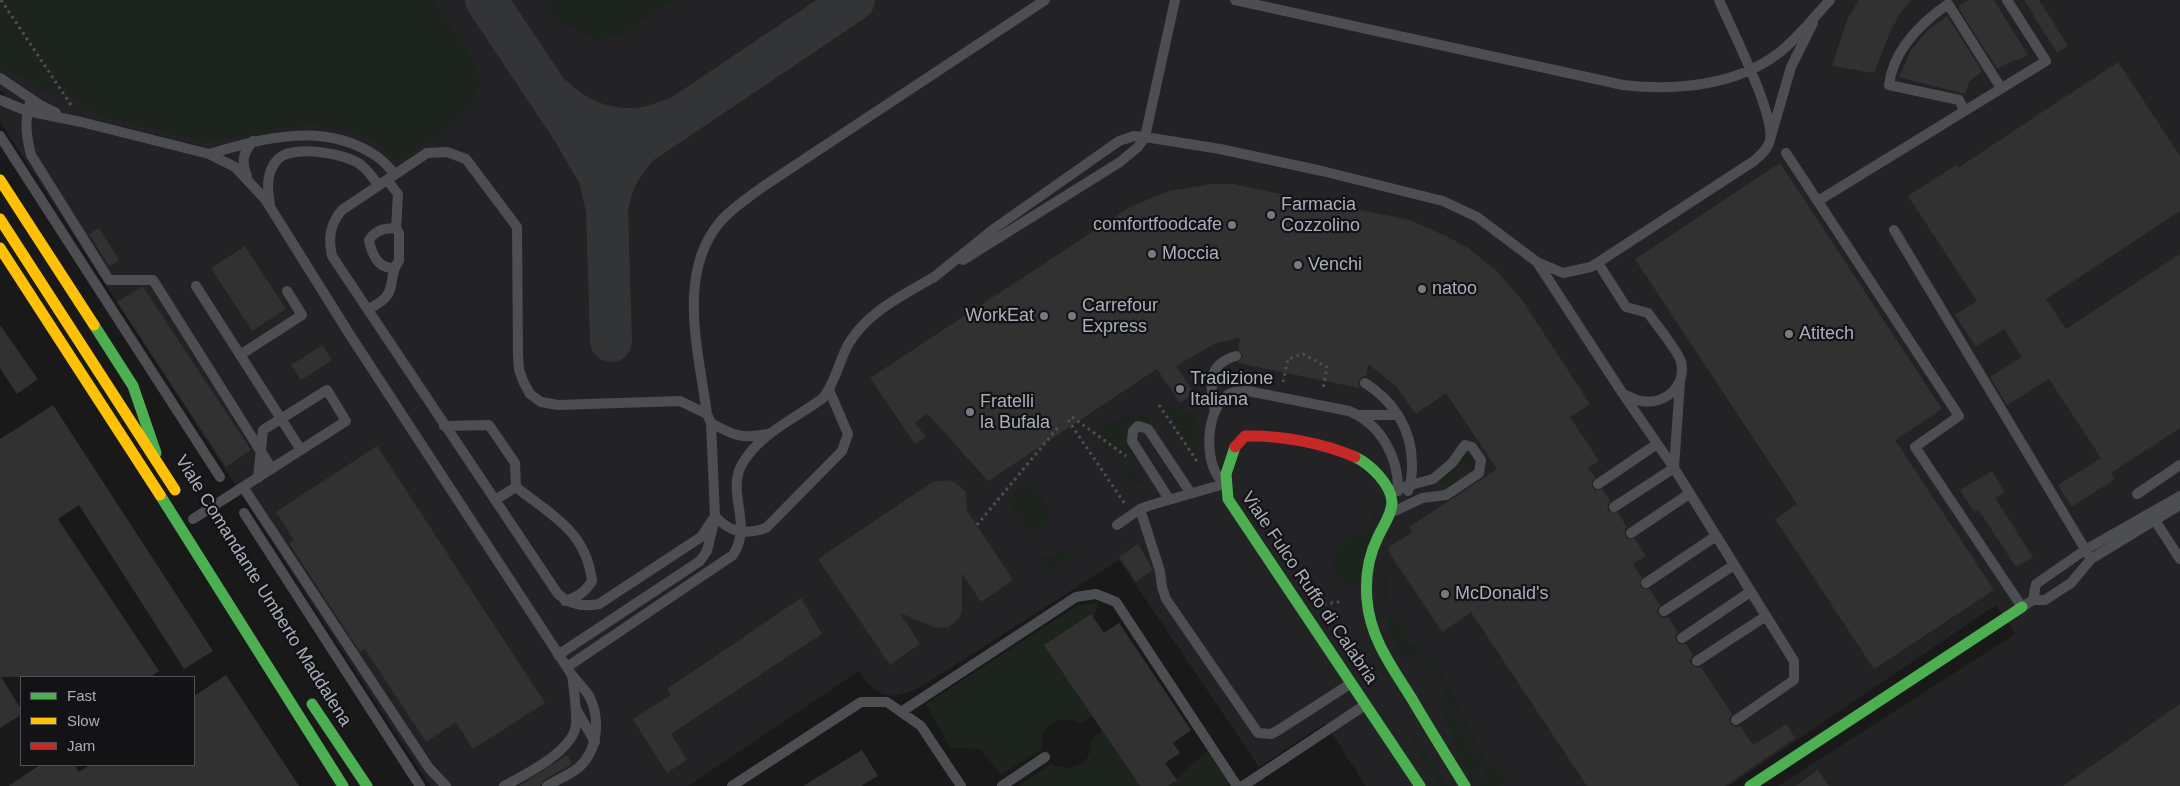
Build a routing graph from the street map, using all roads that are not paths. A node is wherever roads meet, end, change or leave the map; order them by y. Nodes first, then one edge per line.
1 (1046, 0) edge
2 (1175, 0) edge
3 (1235, 0) edge
4 (1719, 0) edge
5 (1830, 0) edge
6 (2007, 0) edge
7 (1952, 2) edge
8 (1818, 13) junction
9 (1750, 71) junction
10 (0, 78) edge
11 (2001, 88) junction
12 (0, 100) edge
13 (31, 100) junction
14 (1964, 110) junction
15 (27, 111) junction
16 (82, 122) junction
17 (0, 136) edge
18 (1145, 137) junction
19 (1770, 140) junction
20 (253, 141) junction
21 (1786, 153) dead end
22 (209, 154) junction
23 (0, 180) edge
24 (248, 180) junction
25 (387, 180) junction
26 (1818, 201) junction
27 (272, 210) junction
28 (0, 219) edge
29 (396, 228) junction
30 (1894, 230) dead end
31 (0, 248) edge
32 (1537, 262) junction
33 (1598, 263) junction
34 (393, 268) junction
35 (933, 278) junction
36 (196, 286) dead end
37 (286, 291) dead end
38 (368, 310) junction
39 (240, 355) junction
40 (1236, 356) dead end
41 (1680, 381) junction
42 (1365, 383) dead end
43 (829, 390) junction
44 (1623, 394) junction
45 (1215, 412) junction
46 (1359, 416) junction
47 (1398, 416) junction
48 (709, 418) junction
49 (281, 419) junction
50 (444, 426) junction
51 (768, 434) junction
52 (1658, 444) junction
53 (301, 450) junction
54 (262, 452) junction
55 (2180, 465) edge
56 (272, 468) junction
57 (1674, 468) junction
58 (220, 477) dead end
59 (258, 478) junction
60 (1225, 484) junction
61 (1598, 484) dead end
62 (1410, 486) junction
63 (243, 487) junction
64 (516, 487) junction
65 (1393, 490) junction
66 (1190, 492) junction
67 (1689, 494) junction
68 (2136, 494) dead end
69 (2180, 496) edge
70 (1169, 499) junction
71 (495, 500) junction
72 (2180, 505) edge
73 (1614, 507) dead end
74 (1140, 509) junction
75 (244, 513) dead end
76 (1390, 515) junction
77 (715, 516) junction
78 (2152, 517) junction
79 (193, 519) dead end
80 (1117, 525) dead end
81 (742, 533) junction
82 (1631, 533) dead end
83 (1716, 536) junction
84 (2088, 554) junction
85 (2180, 559) edge
86 (1734, 565) junction
87 (1646, 584) dead end
88 (1750, 592) junction
89 (2034, 600) junction
90 (565, 601) junction
91 (2022, 607) junction
92 (1664, 611) dead end
93 (1766, 616) junction
94 (1682, 638) dead end
95 (558, 655) junction
96 (1697, 661) dead end
97 (1392, 668) junction
98 (569, 671) junction
99 (1351, 683) junction
100 (1417, 685) dead end
101 (306, 694) dead end
102 (1366, 704) junction
103 (576, 709) junction
104 (901, 712) junction
105 (1736, 720) dead end
106 (1445, 734) dead end
107 (595, 743) junction
108 (1046, 757) dead end
109 (1450, 761) junction
110 (343, 786) edge
111 (367, 786) edge
112 (420, 786) edge
113 (446, 786) edge
114 (504, 786) edge
115 (547, 786) edge
116 (732, 786) edge
117 (961, 786) edge
118 (1002, 786) edge
119 (1237, 786) edge
120 (1243, 786) edge
121 (1420, 786) edge
122 (1465, 786) edge
123 (1750, 786) edge

1 - 48 lane
2 - 18 lane
3 - 9 lane
4 - 9 lane
5 - 8 lane
6 - 11 lane
7 - 11 lane
7 - 14 lane
8 - 9 lane
8 - 19 lane
9 - 19 lane
10 - 13 lane
11 - 14 lane
12 - 15 lane
13 - 15 lane
13 - 16 lane
14 - 26 lane
15 - 16 lane
15 - 54 lane
16 - 22 lane
17 - 58 lane
18 - 32 lane
18 - 35 lane
18 - 35 lane
19 - 33 lane
20 - 22 lane
20 - 24 lane
20 - 25 lane
21 - 26 lane
22 - 24 lane
23 - 28 main road, Viale Comandante Umberto Maddalena
24 - 27 lane
25 - 27 lane
25 - 29 lane
25 - 38 lane
25 - 48 lane
26 - 91 lane
27 - 95 lane
29 - 34 lane
29 - 34 lane
30 - 84 lane
31 - 110 main road, Viale Comandante Umberto Maddalena
32 - 33 lane
32 - 44 lane
33 - 41 lane
34 - 38 lane
35 - 43 lane
36 - 39 lane
37 - 39 lane
38 - 50 lane
39 - 49 lane
40 - 45 lane
41 - 44 lane
41 - 57 lane
42 - 47 lane
43 - 51 lane
43 - 81 lane
44 - 52 lane
45 - 46 lane
45 - 60 lane
46 - 47 lane
46 - 65 lane
47 - 62 lane
48 - 51 lane
48 - 77 lane
49 - 53 lane
49 - 53 lane
49 - 54 lane
50 - 64 lane
50 - 71 lane
51 - 81 lane
52 - 57 lane
52 - 61 lane
53 - 56 lane
54 - 56 lane
54 - 59 lane
55 - 68 lane
56 - 59 lane
57 - 67 lane
57 - 73 lane
59 - 63 lane
60 - 65 main road, Viale Fulco Ruffo di Calabria
60 - 66 lane
60 - 99 main road, Viale Fulco Ruffo di Calabria
62 - 65 lane
62 - 76 lane
62 - 76 lane
63 - 79 lane
63 - 113 lane
64 - 71 lane
64 - 90 lane
65 - 76 main road, Viale Fulco Ruffo di Calabria
66 - 70 lane
66 - 70 lane
67 - 82 lane
67 - 83 lane
69 - 78 lane
70 - 74 lane
71 - 90 lane
72 - 78 lane
74 - 80 lane
74 - 99 lane
75 - 112 lane
76 - 97 main road, Viale Fulco Ruffo di Calabria
77 - 81 lane
77 - 90 lane
77 - 95 lane
78 - 84 lane
78 - 85 lane
81 - 98 lane
83 - 86 lane
83 - 87 lane
84 - 89 lane
84 - 89 lane
86 - 88 lane
86 - 92 lane
88 - 93 lane
88 - 94 lane
89 - 91 lane
91 - 123 main road
93 - 96 lane
93 - 105 lane
95 - 98 lane
97 - 100 lane
97 - 109 main road, Viale Fulco Ruffo di Calabria
98 - 103 lane
98 - 107 lane
99 - 102 main road, Viale Fulco Ruffo di Calabria
101 - 111 main road, Viale Comandante Umberto Maddalena
102 - 120 lane
102 - 121 main road, Viale Fulco Ruffo di Calabria
103 - 107 lane
103 - 114 lane
104 - 116 lane
104 - 117 lane
104 - 119 lane
106 - 109 lane
107 - 115 lane
108 - 118 lane
109 - 122 main road, Viale Fulco Ruffo di Calabria

